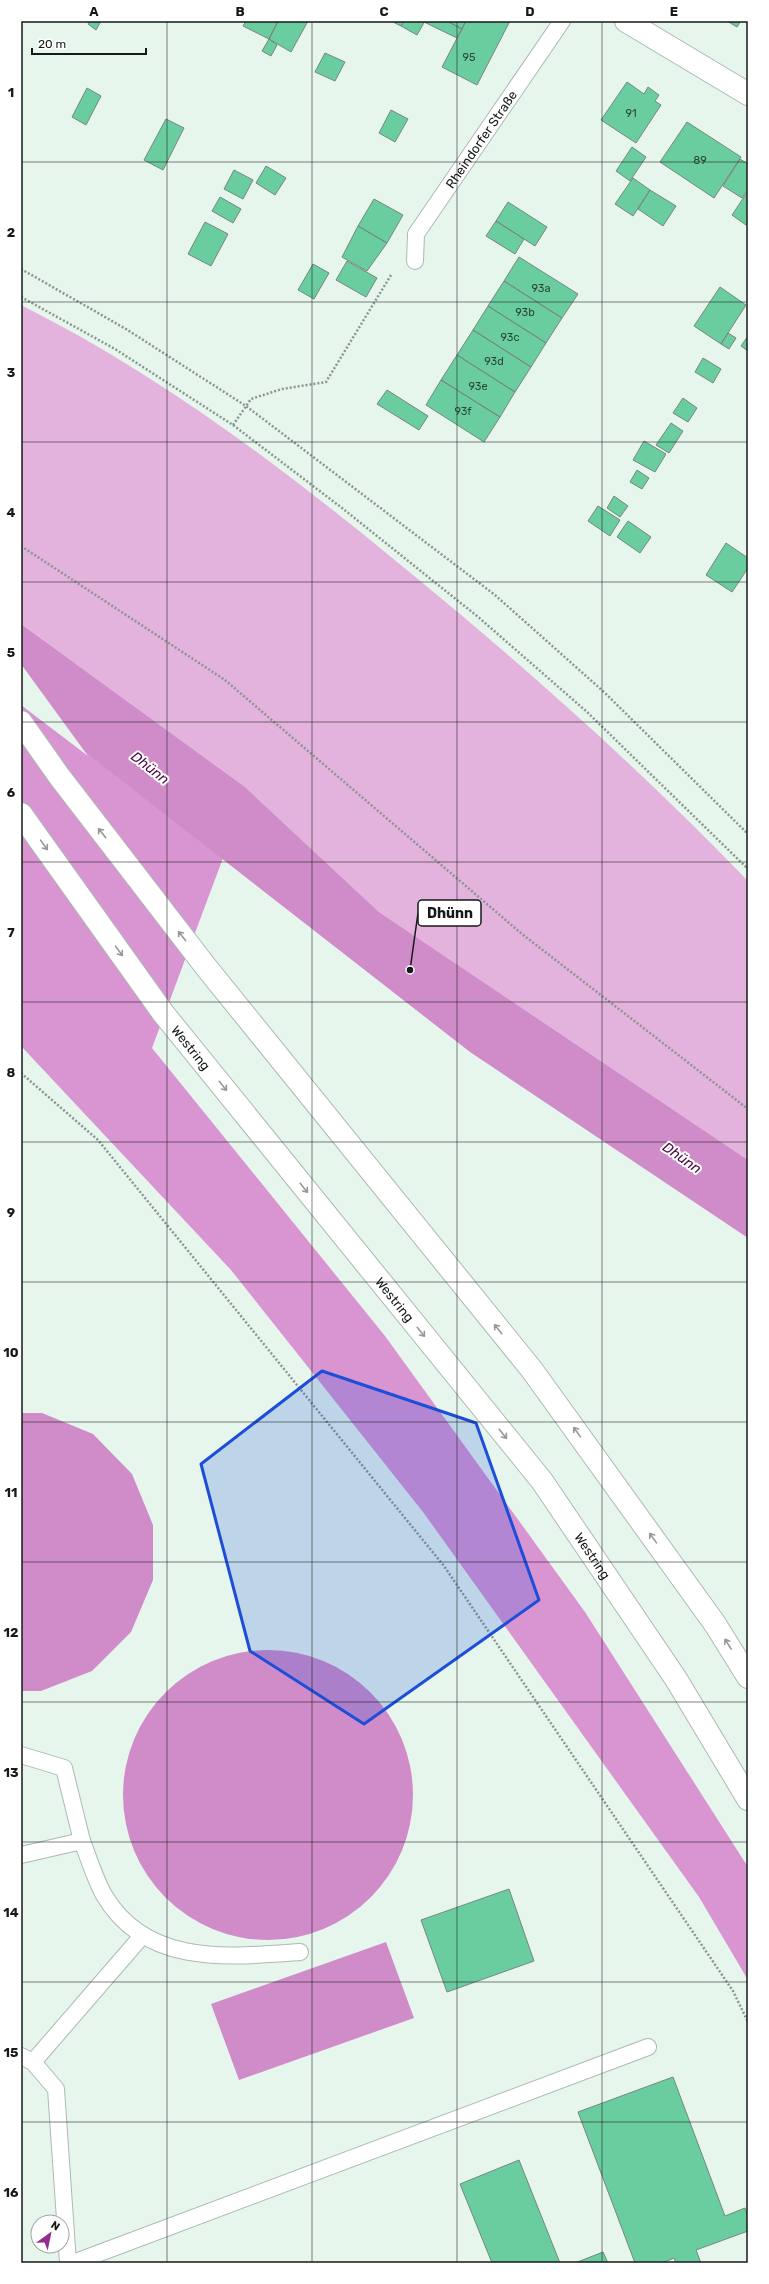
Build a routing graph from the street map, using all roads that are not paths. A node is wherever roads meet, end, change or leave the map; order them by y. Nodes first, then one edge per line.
1 (562, 21) edge
2 (626, 21) edge
3 (748, 94) edge
4 (414, 261) dead end
5 (21, 722) edge
6 (21, 814) edge
7 (748, 1677) edge
8 (21, 1755) edge
9 (748, 1799) edge
10 (82, 1841) junction
11 (21, 1855) edge
12 (142, 1936) junction
13 (300, 1952) dead end
14 (648, 2047) dead end
15 (27, 2059) edge
16 (68, 2263) edge
17 (73, 2263) edge

1 - 4 lane, Rheindorfer Straße
2 - 3 main road
7 -> 5 main road
6 -> 9 main road, Westring
8 - 10 lane
10 - 11 lane
10 - 12 lane
12 - 13 lane
12 - 15 lane
14 - 17 lane
15 - 16 lane

